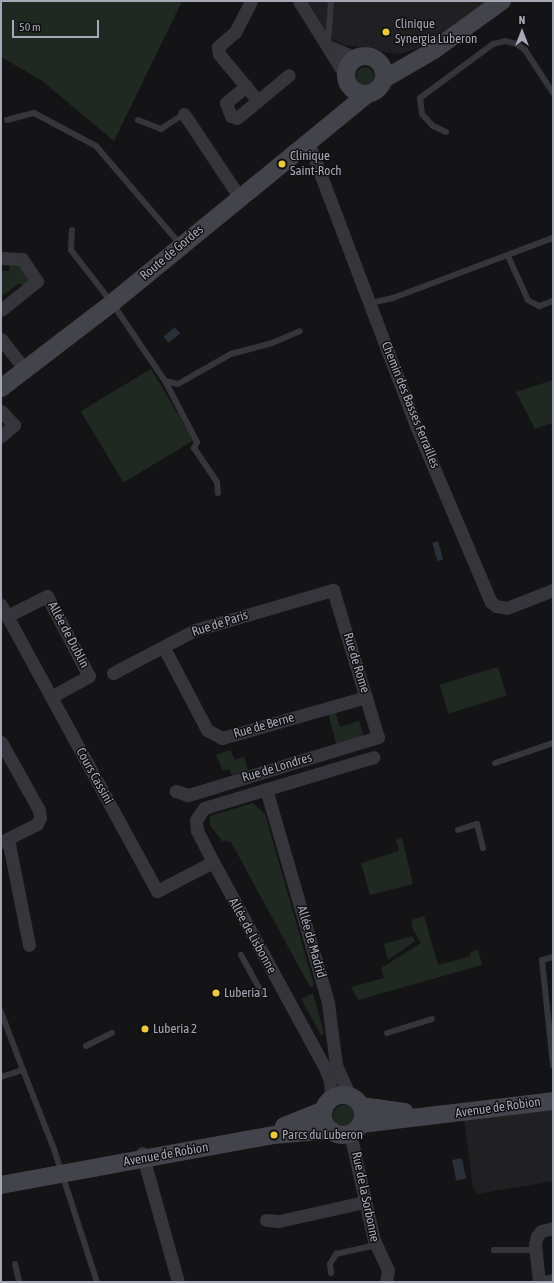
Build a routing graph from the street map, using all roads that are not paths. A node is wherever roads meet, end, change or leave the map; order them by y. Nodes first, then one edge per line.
1 (251, 1) edge
2 (299, 1) edge
3 (502, 1) edge
4 (328, 2) edge
5 (328, 46) junction
6 (356, 58) junction
7 (374, 58) junction
8 (418, 58) junction
9 (289, 75) dead end
10 (346, 79) junction
11 (384, 79) junction
12 (246, 86) junction
13 (553, 93) edge
14 (367, 94) junction
15 (258, 101) junction
16 (184, 114) joint
17 (340, 115) junction
18 (7, 120) dead end
19 (138, 120) dead end
20 (446, 132) dead end
21 (306, 145) junction
22 (240, 198) junction
23 (72, 230) dead end
24 (553, 238) edge
25 (181, 245) junction
26 (508, 256) junction
27 (1, 258) edge
28 (553, 301) edge
29 (112, 303) junction
30 (370, 303) junction
31 (1, 310) edge
32 (300, 331) dead end
33 (1, 339) edge
34 (25, 370) junction
35 (165, 381) junction
36 (1, 388) edge
37 (1, 410) edge
38 (1, 436) edge
39 (218, 494) dead end
40 (333, 590) joint
41 (553, 590) edge
42 (4, 611) edge
43 (164, 648) junction
44 (113, 674) dead end
45 (51, 697) junction
46 (366, 697) junction
47 (378, 737) joint
48 (1, 742) edge
49 (553, 743) edge
50 (374, 757) dead end
51 (495, 763) dead end
52 (266, 789) junction
53 (176, 791) dead end
54 (458, 830) dead end
55 (4, 840) edge
56 (483, 848) dead end
57 (213, 862) junction
58 (29, 945) dead end
59 (241, 955) dead end
60 (553, 957) edge
61 (263, 995) dead end
62 (1, 1012) edge
63 (432, 1019) dead end
64 (3, 1023) edge
65 (112, 1033) dead end
66 (387, 1033) dead end
67 (86, 1046) dead end
68 (553, 1065) edge
69 (23, 1070) junction
70 (1, 1077) edge
71 (355, 1101) junction
72 (553, 1101) edge
73 (327, 1105) junction
74 (444, 1116) junction
75 (355, 1129) junction
76 (331, 1130) junction
77 (143, 1156) junction
78 (60, 1170) junction
79 (1, 1174) edge
80 (1, 1185) edge
81 (365, 1202) junction
82 (266, 1220) dead end
83 (553, 1228) edge
84 (376, 1245) junction
85 (494, 1250) dead end
86 (536, 1250) junction
87 (15, 1264) dead end
88 (331, 1273) dead end
89 (553, 1280) edge
90 (19, 1282) edge
91 (97, 1282) edge
92 (178, 1282) edge
93 (386, 1282) edge
94 (539, 1282) edge
95 (544, 1282) edge

1 - 12 street
2 - 5 street
3 - 8 main road
4 - 5 lane
5 - 6 street
5 - 10 street
6 - 7 main road
6 - 10 main road
7 - 8 main road
7 - 11 main road
8 - 11 main road
9 - 15 street
10 - 14 main road
10 - 17 main road
11 - 14 main road
12 - 15 street
12 - 15 street
13 - 20 lane
14 - 17 main road, Route de Gordes
16 - 19 lane
16 - 22 street
17 - 21 main road, Route de Gordes
18 - 25 lane
21 - 22 main road, Route de Gordes
21 - 30 street, Chemin des Basses Ferrailles
22 - 25 main road, Route de Gordes
23 - 29 lane
24 - 26 lane
25 - 29 main road, Route de Gordes
26 - 28 lane
26 - 30 lane
27 - 31 street
29 - 34 main road, Route de Gordes
29 - 35 lane
30 - 41 street, Chemin des Basses Ferrailles
32 - 35 lane
33 - 34 street
34 - 36 main road, Route de Gordes
35 - 39 lane
37 - 38 street
40 - 43 street, Rue de Paris
40 - 46 street, Rue de Rome
42 - 45 street, Cours Cassini
42 - 45 street, Allée de Dublin
43 - 44 street, Rue de Paris
43 - 46 street, Rue de Berne
45 - 57 street, Cours Cassini
46 - 47 street, Rue de Rome
47 - 53 street, Rue de Londres
48 - 55 street
49 - 51 lane
50 - 52 street
52 - 57 street, Allée de Lisbonne
52 - 71 street, Allée de Madrid
54 - 56 lane
55 - 58 street
57 - 73 street, Allée de Lisbonne
59 - 61 lane
60 - 68 lane
62 - 64 lane
63 - 66 lane
64 - 69 lane
65 - 67 lane
69 - 70 lane
69 - 78 lane
71 - 73 main road
71 - 74 main road, Avenue de Robion
71 - 75 main road
72 - 74 main road, Avenue de Robion
73 - 76 main road
73 - 77 main road, Avenue de Robion
74 - 75 main road, Avenue de Robion
75 - 76 main road
75 - 81 street, Rue de la Sorbonne
76 - 77 main road, Avenue de Robion
77 - 78 main road, Avenue de Robion
77 - 92 street
78 - 79 main road, Avenue de Robion
78 - 80 main road, Avenue de Robion
78 - 91 lane
81 - 82 street
81 - 84 street, Rue de la Sorbonne
83 - 86 street
84 - 88 lane
84 - 93 street, Rue de la Sorbonne
85 - 86 lane
86 - 94 street
87 - 90 lane
89 - 95 street

